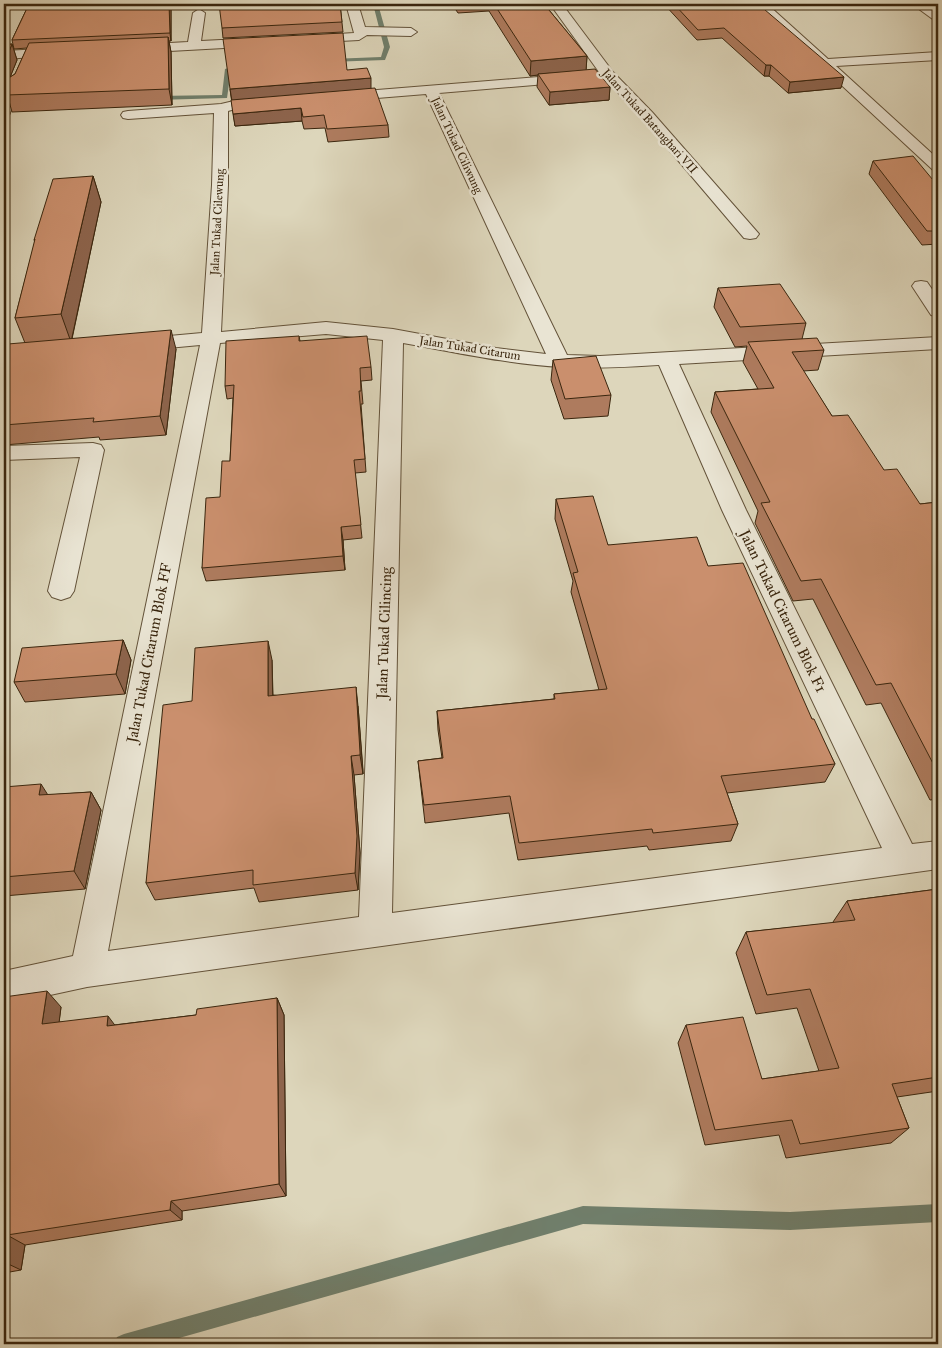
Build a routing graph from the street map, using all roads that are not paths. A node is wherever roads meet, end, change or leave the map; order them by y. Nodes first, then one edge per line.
1 (352, 4) edge
2 (556, 4) edge
3 (760, 4) edge
4 (918, 4) edge
5 (199, 14) dead end
6 (938, 17) edge
7 (361, 32) junction
8 (411, 32) dead end
9 (288, 41) edge
10 (270, 42) edge
11 (194, 46) junction
12 (118, 50) edge
13 (72, 52) edge
14 (4, 55) edge
15 (938, 56) edge
16 (824, 63) junction
17 (608, 75) junction
18 (431, 90) junction
19 (324, 98) edge
20 (256, 103) edge
21 (221, 108) junction
22 (128, 115) dead end
23 (938, 167) edge
24 (750, 234) dead end
25 (921, 286) dead end
26 (938, 311) edge
27 (393, 335) junction
28 (212, 337) junction
29 (938, 342) edge
30 (117, 347) edge
31 (667, 359) junction
32 (560, 361) junction
33 (4, 453) edge
34 (61, 591) dead end
35 (938, 855) edge
36 (903, 860) junction
37 (375, 932) junction
38 (87, 970) junction
39 (4, 988) edge

1 - 7 street
2 - 17 street, Jalan Tukad Batanghari VII
3 - 16 street
4 - 6 street
5 - 11 street
7 - 8 street
7 - 9 street
10 - 11 street
11 - 12 street
13 - 14 street
15 - 16 street
16 - 23 street
17 - 18 street, Jalan Tukad Ciliwung
17 - 24 street, Jalan Tukad Batanghari VII
18 - 19 street
18 - 32 street, Jalan Tukad Ciliwung
20 - 21 street
21 - 22 street
21 - 28 street, Jalan Tukad Cilewung
25 - 26 street
27 - 28 street, Jalan Tukad Citarum
27 - 32 street, Jalan Tukad Citarum
27 - 37 street, Jalan Tukad Cilincing
28 - 30 street, Jalan Tukad Citarum
28 - 38 street, Jalan Tukad Citarum Blok FF
29 - 31 street, Jalan Tukad Citarum
31 - 32 street, Jalan Tukad Citarum
31 - 36 street, Jalan Tukad Citarum Blok F1
33 - 34 street
35 - 36 street
36 - 37 street
37 - 38 street
38 - 39 street

